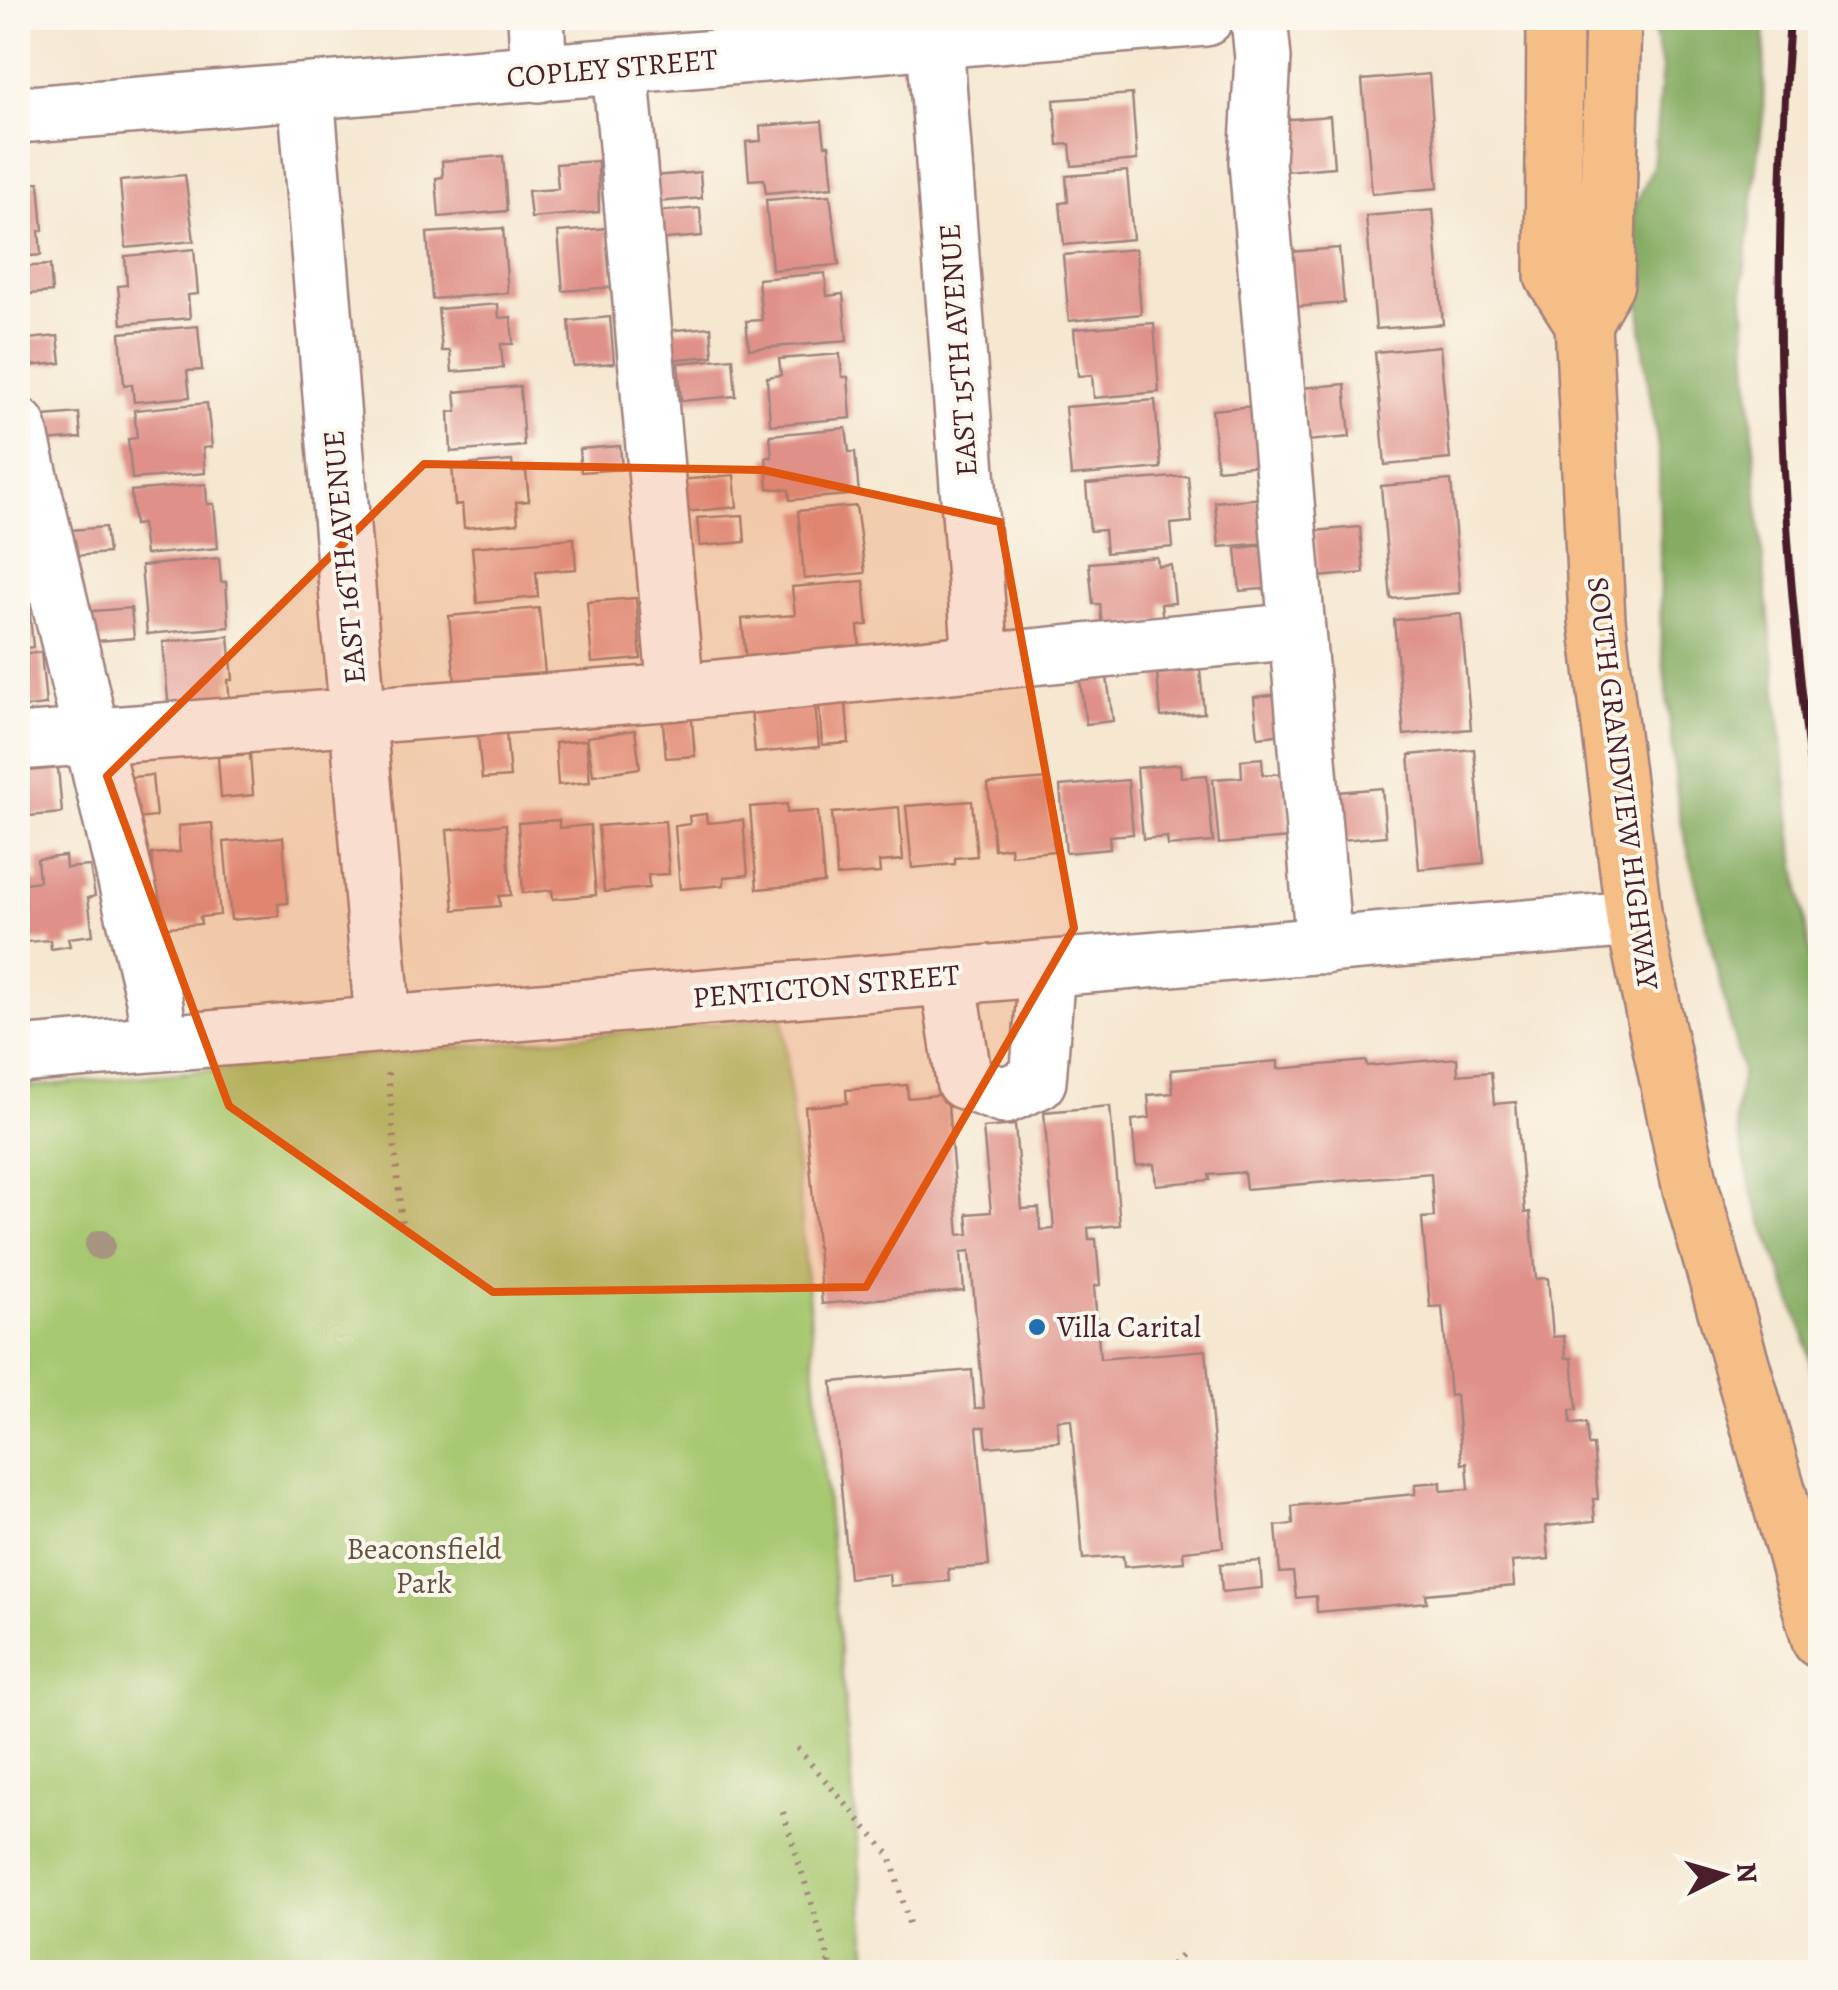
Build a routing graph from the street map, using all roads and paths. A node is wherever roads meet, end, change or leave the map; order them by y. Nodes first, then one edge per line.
1 (536, 18) edge
2 (1205, 18) edge
3 (1259, 18) edge
4 (1556, 18) edge
5 (1613, 18) edge
6 (935, 41) junction
7 (620, 68) junction
8 (539, 74) junction
9 (306, 93) junction
10 (18, 115) edge
11 (1583, 323) junction
12 (18, 426) edge
13 (1296, 631) junction
14 (981, 660) junction
15 (676, 692) junction
16 (357, 718) junction
17 (92, 736) junction
18 (18, 742) edge
19 (1634, 919) junction
20 (1324, 946) junction
21 (1047, 969) junction
22 (948, 976) junction
23 (383, 1022) junction
24 (160, 1043) junction
25 (18, 1055) edge
26 (402, 1227) dead end
27 (1820, 1640) edge
28 (797, 1748) dead end
29 (783, 1812) dead end
30 (910, 1927) dead end
31 (1186, 1951) dead end
32 (831, 1960) junction
33 (820, 1972) edge
34 (833, 1972) edge
35 (1164, 1972) edge

1 - 8 street
2 - 6 street, COPLEY STREET
3 - 13 street
4 - 11 main road, SOUTH GRANDVIEW HIGHWAY
5 - 11 main road
6 - 7 street, COPLEY STREET
6 - 14 street, EAST 15TH AVENUE
7 - 8 street, COPLEY STREET
7 - 15 street
8 - 9 street, COPLEY STREET
9 - 10 street, COPLEY STREET
9 - 16 street, EAST 16TH AVENUE
11 - 19 main road, SOUTH GRANDVIEW HIGHWAY
12 - 17 street
13 - 14 street
13 - 20 street
14 - 15 street
15 - 16 street
16 - 17 street
16 - 23 street, EAST 16TH AVENUE
17 - 18 street
17 - 24 street
19 - 20 street, PENTICTON STREET
19 - 27 main road, SOUTH GRANDVIEW HIGHWAY
20 - 21 street, PENTICTON STREET
21 - 22 street, PENTICTON STREET
21 - 22 street
22 - 23 street, PENTICTON STREET
23 - 24 street, PENTICTON STREET
23 - 26 path
24 - 25 street, PENTICTON STREET
28 - 30 path
29 - 32 path
31 - 35 path
32 - 33 path
32 - 34 path

